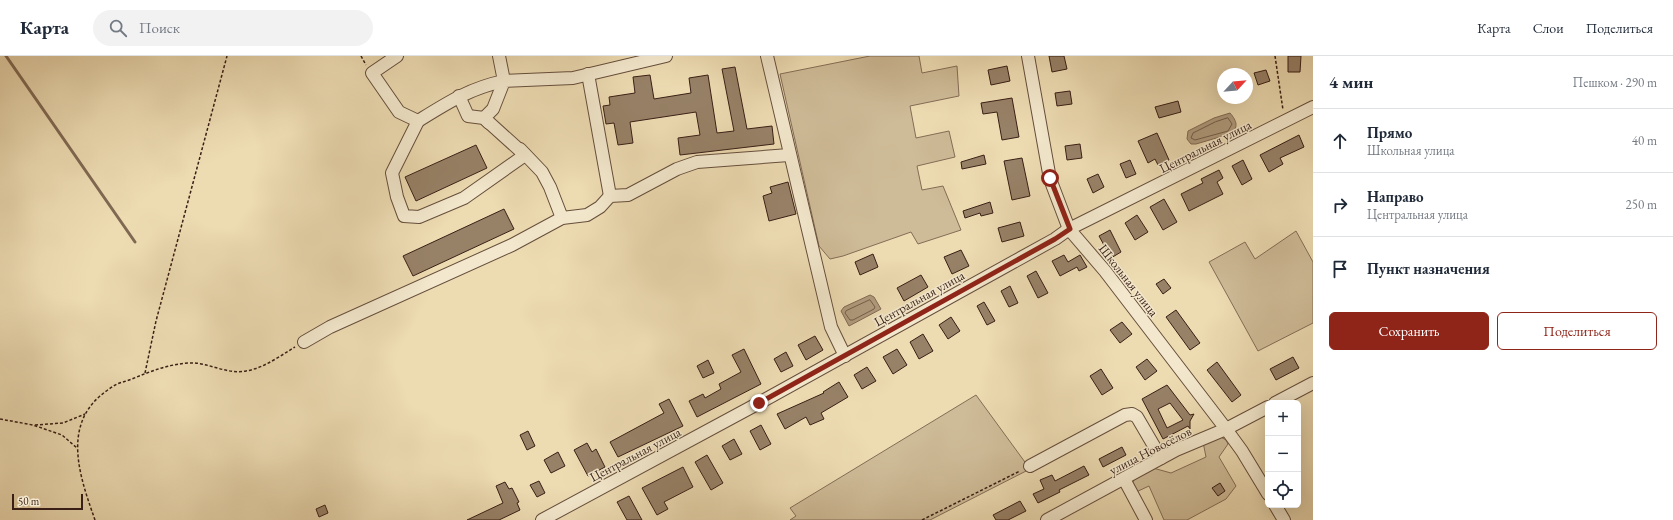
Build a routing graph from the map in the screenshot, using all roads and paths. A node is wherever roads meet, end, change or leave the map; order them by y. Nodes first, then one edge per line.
1 (227, 56) edge
2 (397, 56) edge
3 (499, 56) edge
4 (666, 56) edge
5 (767, 56) edge
6 (1028, 56) edge
7 (1275, 56) edge
8 (588, 74) junction
9 (504, 81) junction
10 (459, 96) junction
11 (1313, 107) edge
12 (484, 118) junction
13 (418, 121) junction
14 (1286, 121) junction
15 (525, 155) junction
16 (789, 155) junction
17 (610, 196) junction
18 (562, 218) junction
19 (1070, 229) junction
20 (304, 342) joint
21 (845, 356) junction
22 (145, 373) junction
23 (1313, 383) edge
24 (1281, 400) edge
25 (1265, 408) edge
26 (85, 414) junction
27 (0, 419) edge
28 (33, 425) junction
29 (1226, 428) junction
30 (77, 448) junction
31 (1161, 458) junction
32 (1030, 466) joint
33 (1124, 479) junction
34 (1265, 489) edge
35 (1277, 508) edge
36 (95, 520) edge
37 (542, 520) edge
38 (922, 520) edge
39 (1047, 520) edge
40 (1146, 520) edge
41 (1284, 520) edge

1 - 22 path
2 - 13 street
3 - 9 street
4 - 8 street
5 - 16 street
6 - 19 street, Школьная улица
7 - 14 path
8 - 9 street
8 - 17 street
9 - 10 street
9 - 12 street
10 - 12 street
10 - 13 street
11 - 14 street, Центральная улица
12 - 15 street
13 - 15 street
14 - 19 street, Центральная улица
15 - 18 street
16 - 17 street
16 - 21 street
17 - 18 street
18 - 20 street
19 - 21 street, Центральная улица
19 - 29 street, Школьная улица
20 - 22 path
21 - 37 street, Центральная улица
22 - 26 path
23 - 24 street
25 - 29 street, улица Новосёлов
26 - 28 path
26 - 30 path
27 - 28 path
28 - 30 path
29 - 31 street, улица Новосёлов
29 - 34 street, Школьная улица
30 - 36 path
31 - 32 street
31 - 33 street, улица Новосёлов
32 - 38 path
33 - 39 street, улица Новосёлов
33 - 40 street
35 - 41 street

